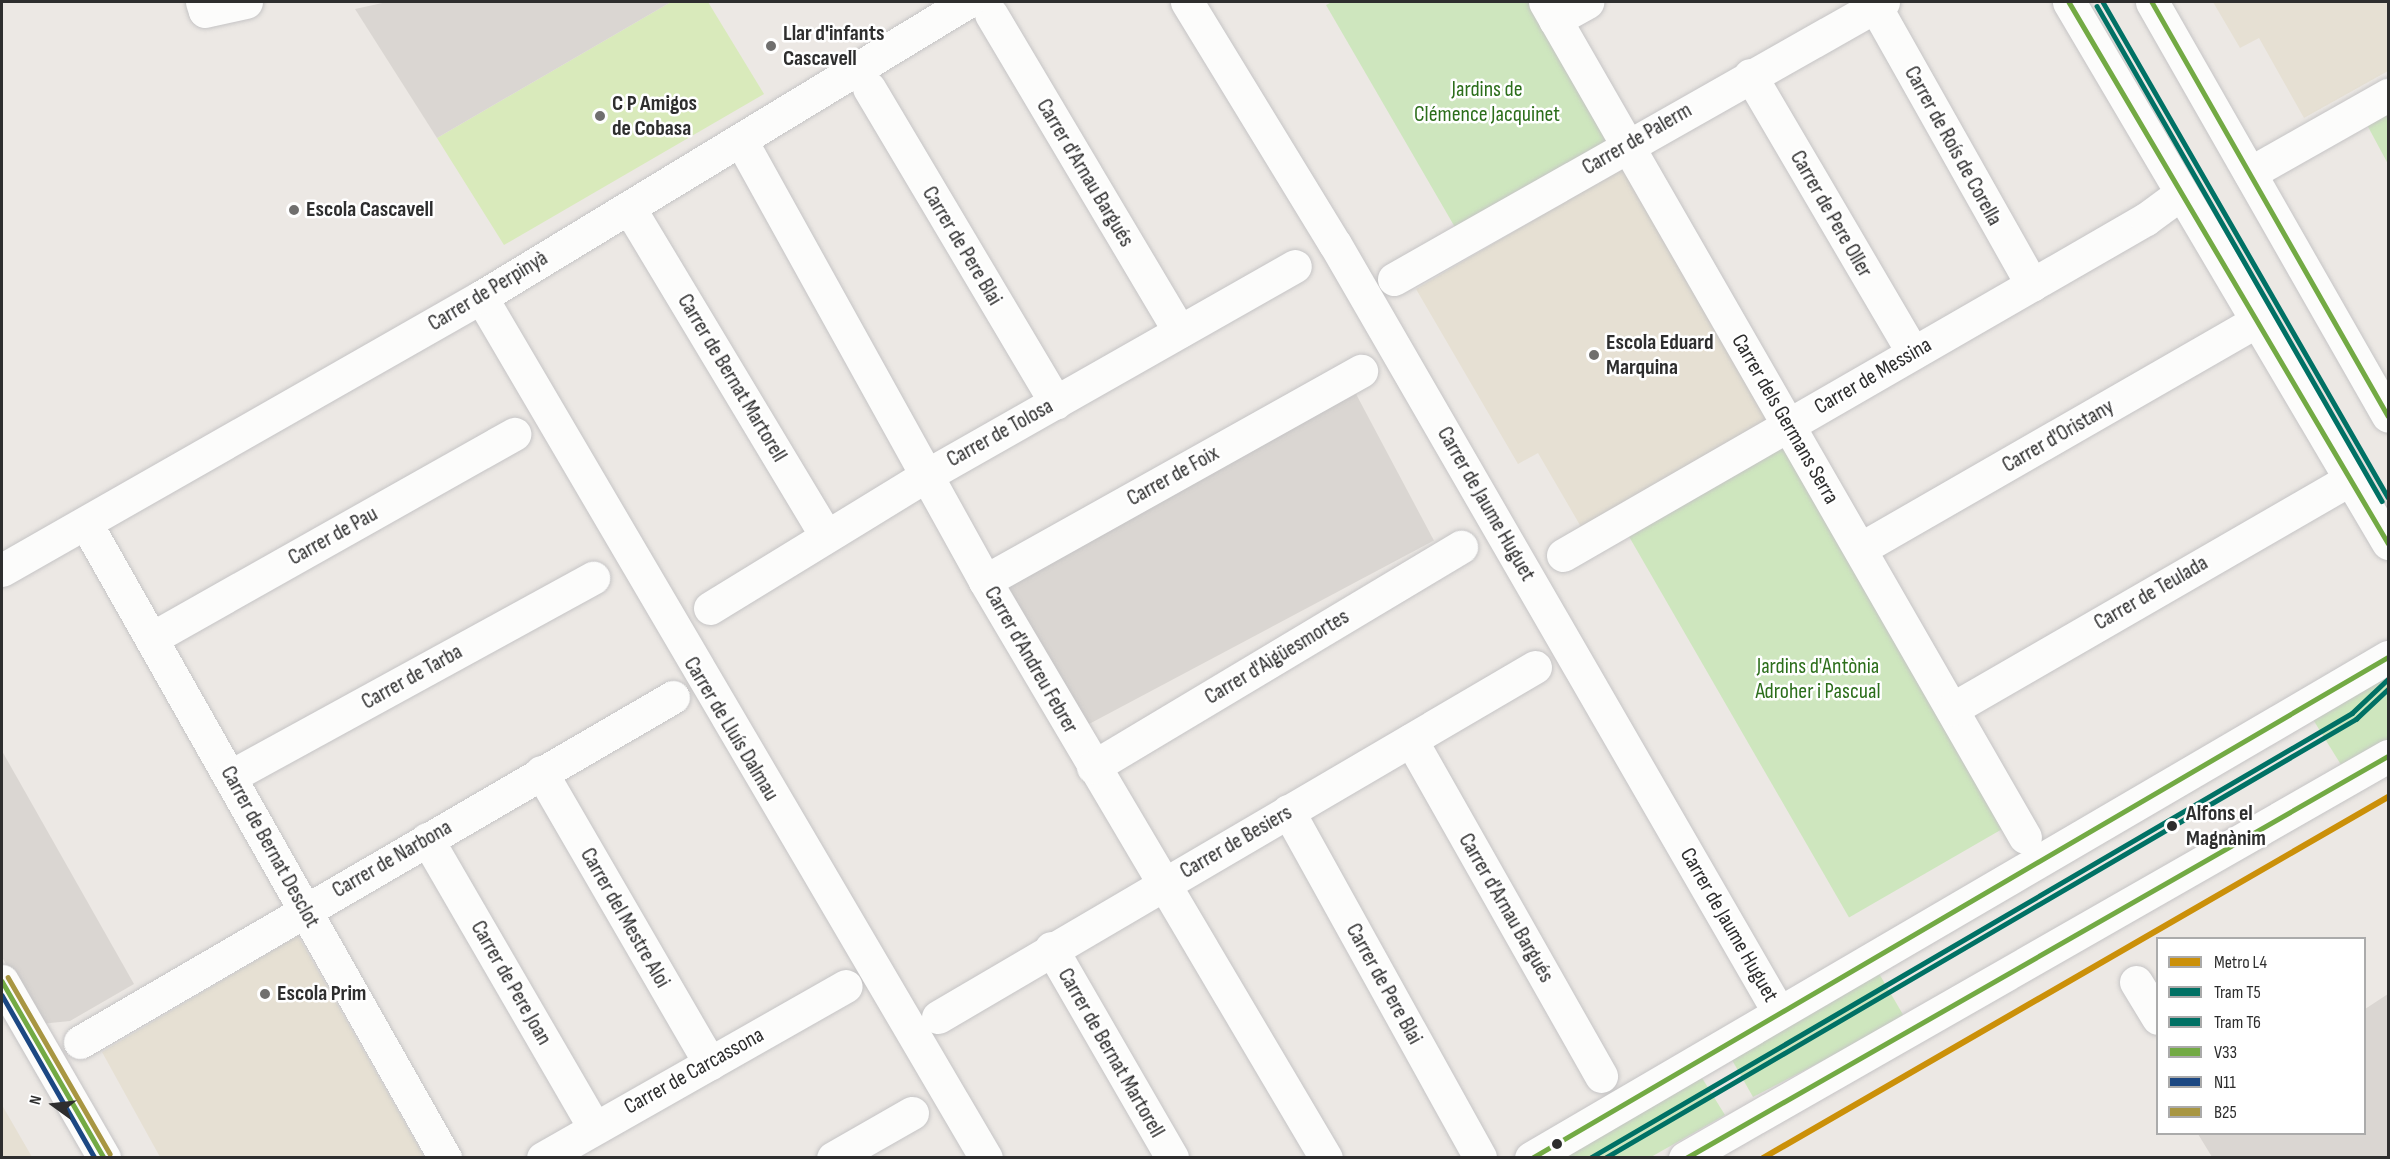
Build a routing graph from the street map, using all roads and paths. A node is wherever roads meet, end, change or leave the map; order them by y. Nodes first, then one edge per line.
1 (246, 2) edge
2 (1187, 2) edge
3 (1587, 2) edge
4 (2069, 2) edge
5 (2152, 2) edge
6 (1879, 4) edge
7 (204, 6) edge
8 (979, 8) edge
9 (1550, 11) edge
10 (1750, 75) junction
11 (869, 88) dead end
12 (2388, 95) edge
13 (1627, 144) junction
14 (749, 155) dead end
15 (2250, 173) junction
16 (2180, 194) junction
17 (637, 221) dead end
18 (1295, 266) dead end
19 (1394, 279) dead end
20 (2032, 285) junction
21 (481, 297) junction
22 (2256, 321) junction
23 (1179, 331) junction
24 (1913, 353) junction
25 (1361, 371) dead end
26 (1056, 403) junction
27 (2388, 415) edge
28 (1788, 424) junction
29 (514, 434) dead end
30 (927, 475) junction
31 (2350, 479) junction
32 (826, 535) junction
33 (93, 536) dead end
34 (2388, 543) edge
35 (1461, 548) dead end
36 (1860, 549) junction
37 (1563, 555) dead end
38 (2, 570) edge
39 (593, 578) dead end
40 (985, 581) junction
41 (710, 608) dead end
42 (152, 638) junction
43 (2388, 657) edge
44 (1535, 667) dead end
45 (673, 697) dead end
46 (1952, 709) junction
47 (1411, 740) junction
48 (2388, 756) edge
49 (1093, 767) junction
50 (541, 772) junction
51 (231, 776) junction
52 (1288, 811) junction
53 (2025, 837) dead end
54 (427, 839) junction
55 (1164, 884) junction
56 (305, 910) junction
57 (1050, 948) junction
58 (2, 981) edge
59 (2136, 982) dead end
60 (846, 986) dead end
61 (1778, 1011) junction
62 (2156, 1016) edge
63 (938, 1017) dead end
64 (80, 1042) dead end
65 (710, 1063) junction
66 (1602, 1076) dead end
67 (912, 1113) dead end
68 (594, 1127) junction
69 (1480, 1157) edge
70 (104, 1158) edge
71 (445, 1158) edge
72 (543, 1158) edge
73 (833, 1158) edge
74 (986, 1158) edge
75 (1172, 1158) edge
76 (1326, 1158) edge
77 (1531, 1158) edge
78 (1685, 1158) edge

1 - 7 street
2 - 61 street, Carrer de Jaume Huguet
3 - 9 street
4 - 16 street
5 - 15 street
6 - 10 street, Carrer de Palerm
6 - 20 street, Carrer de Roís de Corella
8 - 21 street, Carrer de Perpinyà
8 - 23 street, Carrer d'Arnau Bargués
9 - 13 street, Carrer dels Germans Serra
10 - 13 street, Carrer de Palerm
10 - 24 street, Carrer de Pere Oller
11 - 26 street, Carrer de Pere Blai
12 - 15 street
13 - 19 street, Carrer de Palerm
13 - 28 street, Carrer dels Germans Serra
14 - 30 street, Carrer d'Andreu Febrer
15 - 27 street
16 - 20 street, Carrer de Messina
16 - 22 street
17 - 32 street, Carrer de Bernat Martorell
18 - 23 street, Carrer de Tolosa
20 - 24 street, Carrer de Messina
21 - 38 street, Carrer de Perpinyà
21 - 74 street, Carrer de Lluís Dalmau
22 - 31 street
22 - 36 street, Carrer d'Oristany
23 - 26 street, Carrer de Tolosa
24 - 28 street, Carrer de Messina
25 - 40 street, Carrer de Foix
26 - 30 street, Carrer de Tolosa
28 - 36 street, Carrer dels Germans Serra
28 - 37 street, Carrer de Messina
29 - 42 street, Carrer de Pau
30 - 32 street, Carrer de Tolosa
30 - 40 street, Carrer d'Andreu Febrer
31 - 34 street
31 - 46 street, Carrer de Teulada
32 - 41 street, Carrer de Tolosa
33 - 42 street, Carrer de Bernat Desclot
35 - 49 street, Carrer d'Aigüesmortes
36 - 46 street, Carrer dels Germans Serra
39 - 51 street, Carrer de Tarba
40 - 49 street, Carrer d'Andreu Febrer
42 - 51 street, Carrer de Bernat Desclot
43 - 61 street
44 - 47 street, Carrer de Besiers
45 - 50 street, Carrer de Narbona
46 - 53 street, Carrer dels Germans Serra
47 - 52 street, Carrer de Besiers
47 - 66 street, Carrer d'Arnau Bargués
48 - 78 street
49 - 55 street, Carrer d'Andreu Febrer
50 - 54 street, Carrer de Narbona
50 - 65 street, Carrer del Mestre Aloi
51 - 56 street, Carrer de Bernat Desclot
52 - 55 street, Carrer de Besiers
52 - 69 street, Carrer de Pere Blai
54 - 56 street, Carrer de Narbona
54 - 68 street, Carrer de Pere Joan
55 - 57 street, Carrer de Besiers
55 - 76 street, Carrer d'Andreu Febrer
56 - 64 street, Carrer de Narbona
56 - 71 street, Carrer de Bernat Desclot
57 - 63 street, Carrer de Besiers
57 - 75 street, Carrer de Bernat Martorell
58 - 70 street
59 - 62 street
60 - 65 street, Carrer de Carcassona
61 - 77 street
65 - 68 street, Carrer de Carcassona
67 - 73 street
68 - 72 street, Carrer de Carcassona

